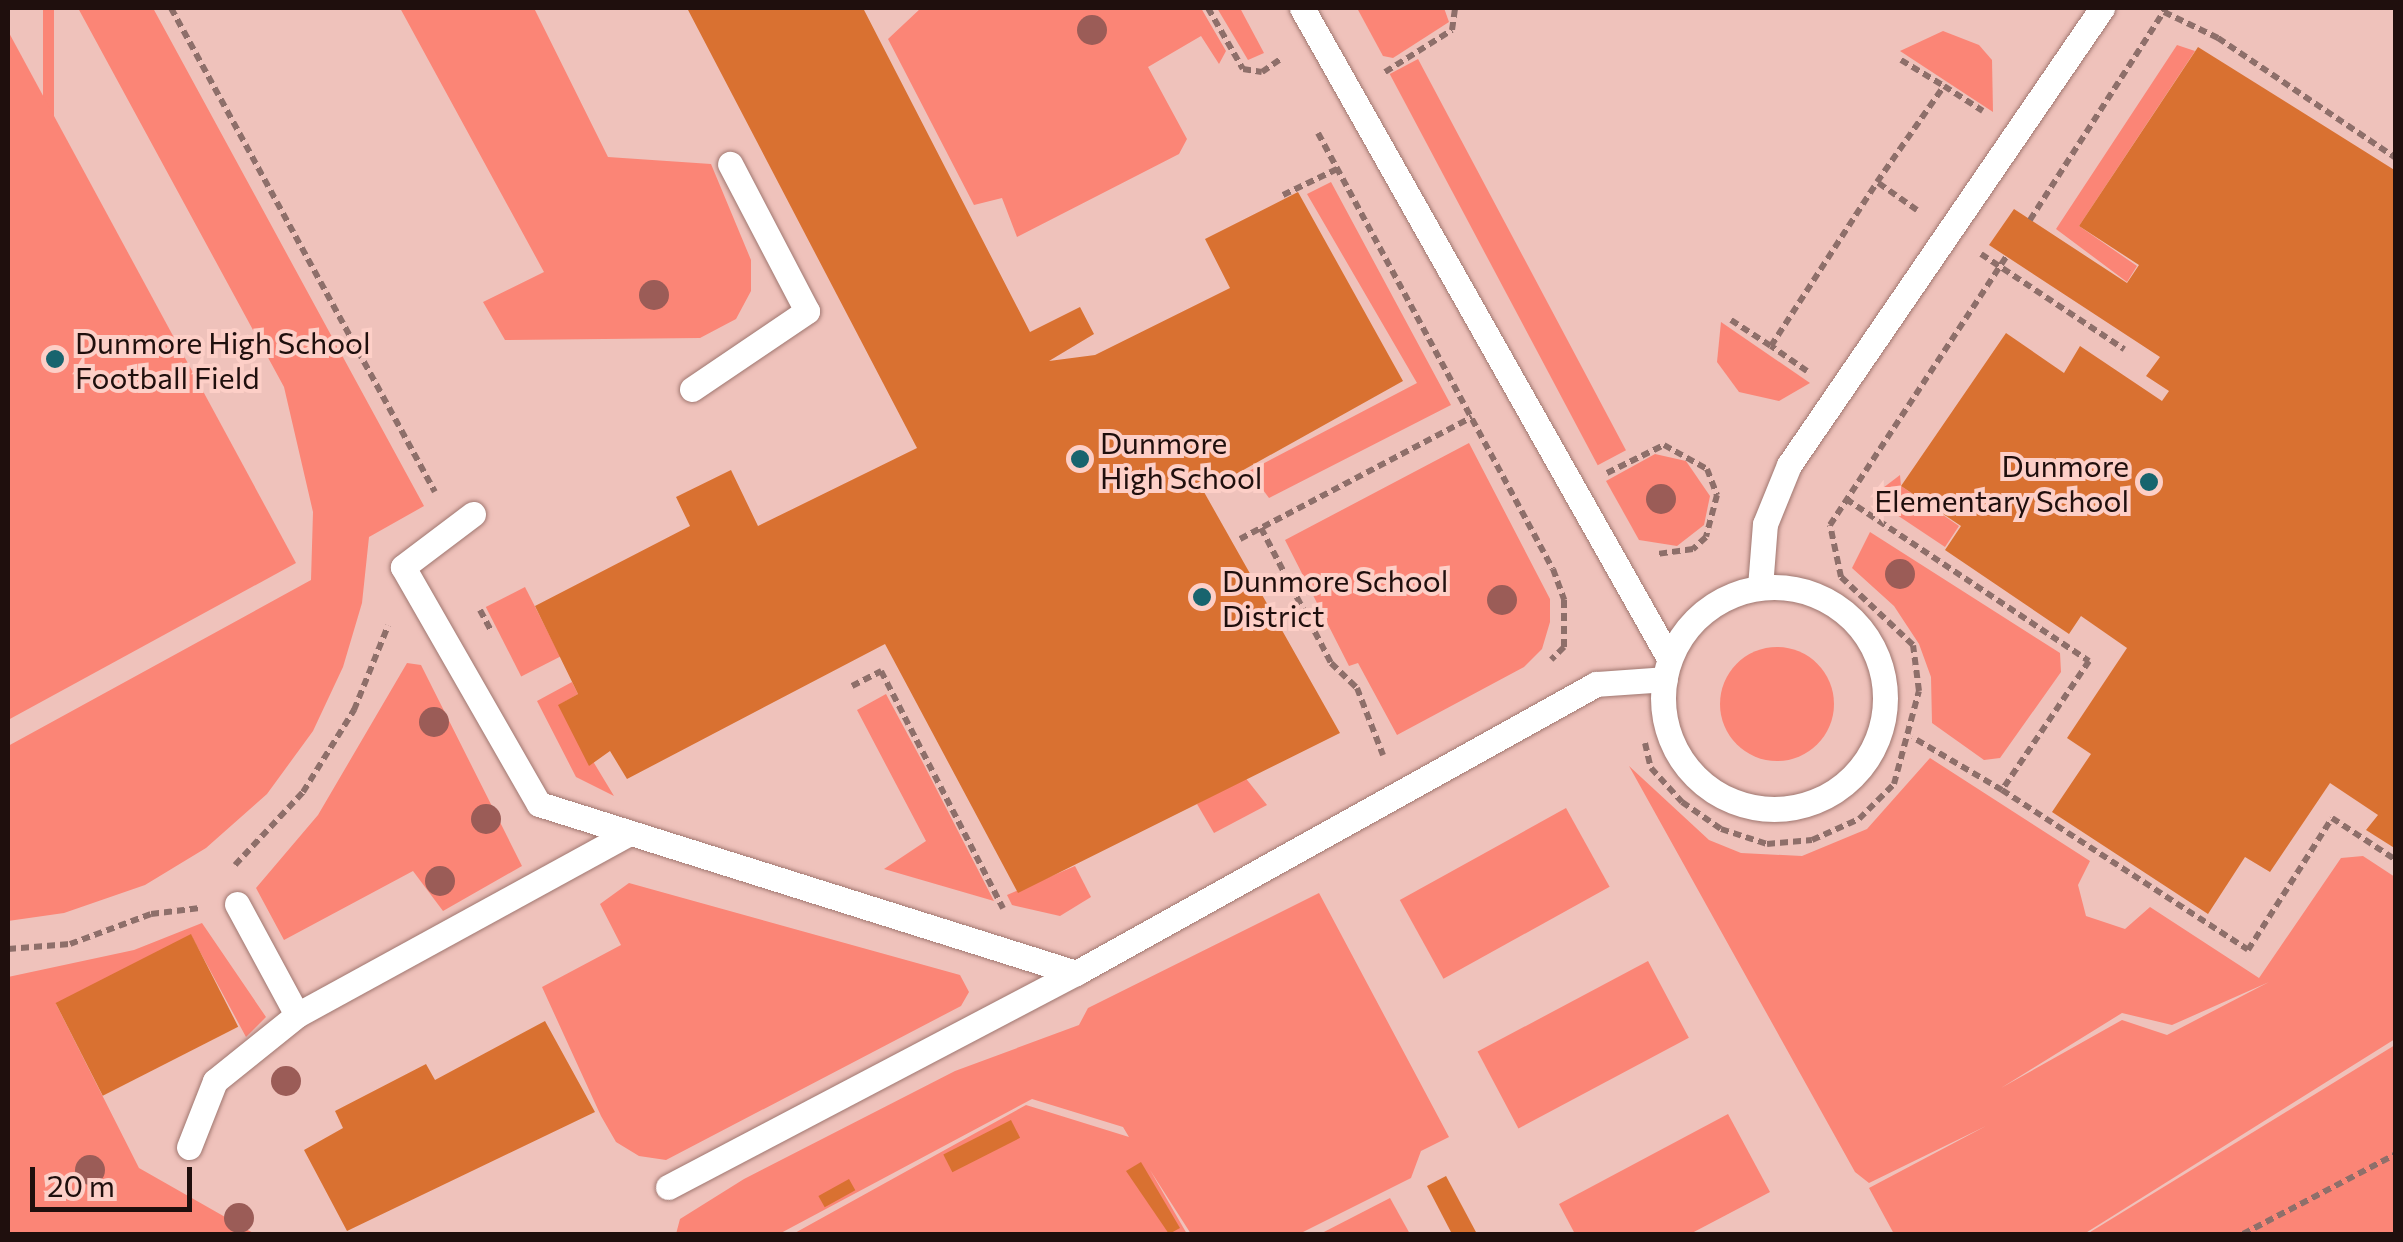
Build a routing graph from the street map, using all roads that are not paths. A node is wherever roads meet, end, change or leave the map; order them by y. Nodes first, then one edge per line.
1 (1302, 8) edge
2 (2102, 8) edge
3 (730, 164) dead end
4 (692, 389) dead end
5 (473, 514) dead end
6 (1760, 587) junction
7 (1667, 668) junction
8 (630, 833) junction
9 (237, 904) road end
10 (1076, 973) junction
11 (297, 1015) junction
12 (189, 1147) dead end
13 (668, 1187) dead end

1 - 7 lane
2 - 6 lane
3 - 4 lane
5 - 8 lane
6 - 7 lane
6 - 7 lane
7 - 10 lane
8 - 10 lane
8 - 11 lane
9 - 11 lane
10 - 13 lane
11 - 12 lane

